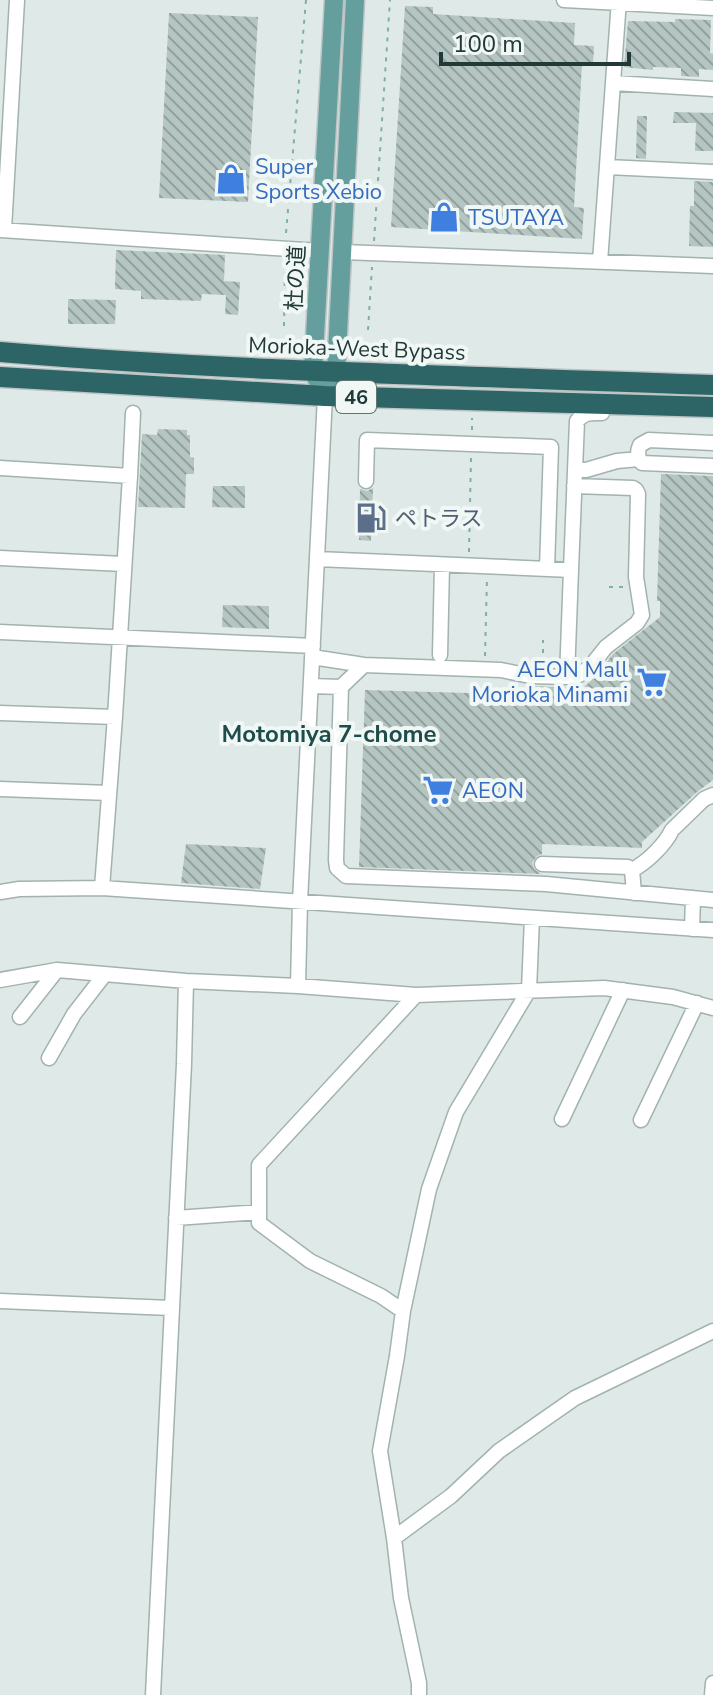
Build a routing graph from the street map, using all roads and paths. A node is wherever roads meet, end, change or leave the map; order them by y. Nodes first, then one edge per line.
1 (17, 0) edge
2 (306, 0) edge
3 (334, 0) edge
4 (355, 0) edge
5 (390, 0) edge
6 (564, 0) edge
7 (619, 2) edge
8 (713, 8) edge
9 (613, 83) junction
10 (713, 89) edge
11 (607, 167) junction
12 (713, 172) edge
13 (2, 230) edge
14 (285, 249) junction
15 (320, 251) junction
16 (342, 252) junction
17 (373, 253) junction
18 (600, 262) junction
19 (713, 266) edge
20 (284, 326) dead end
21 (368, 330) dead end
22 (0, 352) edge
23 (313, 371) junction
24 (336, 372) junction
25 (0, 377) edge
26 (713, 385) edge
27 (325, 396) junction
28 (703, 407) edge
29 (133, 413) dead end
30 (472, 418) dead end
31 (472, 436) dead end
32 (713, 443) edge
33 (471, 449) dead end
34 (639, 459) junction
35 (713, 466) edge
36 (0, 468) edge
37 (575, 470) junction
38 (130, 476) junction
39 (366, 481) dead end
40 (574, 486) junction
41 (469, 555) dead end
42 (0, 558) edge
43 (317, 559) junction
44 (123, 564) junction
45 (442, 565) junction
46 (547, 569) junction
47 (571, 570) junction
48 (479, 577) dead end
49 (609, 587) dead end
50 (627, 587) dead end
51 (0, 632) edge
52 (119, 637) junction
53 (543, 640) dead end
54 (312, 652) junction
55 (440, 655) dead end
56 (485, 660) dead end
57 (364, 665) junction
58 (549, 665) dead end
59 (567, 677) junction
60 (311, 686) junction
61 (341, 687) junction
62 (0, 713) edge
63 (115, 717) junction
64 (0, 789) edge
65 (109, 793) junction
66 (713, 795) edge
67 (542, 864) dead end
68 (632, 870) junction
69 (102, 888) junction
70 (0, 892) edge
71 (634, 893) junction
72 (693, 898) junction
73 (713, 900) edge
74 (300, 902) junction
75 (532, 918) junction
76 (692, 929) junction
77 (713, 930) edge
78 (57, 970) junction
79 (105, 974) junction
80 (0, 980) edge
81 (186, 981) junction
82 (298, 986) junction
83 (529, 990) junction
84 (623, 990) junction
85 (416, 995) junction
86 (697, 1003) junction
87 (713, 1008) edge
88 (20, 1017) dead end
89 (49, 1058) dead end
90 (562, 1119) dead end
91 (641, 1120) dead end
92 (259, 1212) junction
93 (176, 1218) junction
94 (0, 1301) edge
95 (171, 1308) junction
96 (403, 1311) junction
97 (713, 1331) edge
98 (394, 1538) junction
99 (713, 1683) edge
100 (153, 1695) edge
101 (419, 1695) edge
102 (712, 1695) edge

1 - 13 street
2 - 14 path
3 - 15 main road, 杜の道
4 - 16 main road, 杜の道
5 - 17 path
6 - 7 street
7 - 8 street
7 - 9 street
9 - 10 street
9 - 11 street
11 - 12 street
11 - 18 street
13 - 14 street
14 - 15 street
14 - 20 path
15 - 23 main road, 杜の道
16 - 17 street
16 - 24 main road, 杜の道
17 - 18 street
17 - 21 path
18 - 19 street
22 - 23 highway, Morioka-West Bypass / 46
23 - 24 highway, Morioka-West Bypass / 46
23 - 27 main road, 杜の道
24 - 26 highway, Morioka-West Bypass / 46
24 - 27 main road, 杜の道
25 - 27 highway, 46
27 - 28 highway, 46
27 - 43 street
28 - 37 street
29 - 38 street
30 - 31 path
32 - 34 street
33 - 41 path
34 - 35 street
34 - 37 street
36 - 38 street
37 - 40 street
38 - 44 street
39 - 46 street
40 - 47 street
40 - 59 street
42 - 44 street
43 - 45 street
43 - 54 street
44 - 52 street
45 - 46 street
45 - 55 street
46 - 47 street
47 - 59 street
48 - 56 path
49 - 50 path
51 - 52 street
52 - 54 street
52 - 63 street
53 - 58 path
54 - 57 street
54 - 60 street
57 - 59 street
57 - 61 street
60 - 61 street
60 - 74 street
61 - 71 street
62 - 63 street
63 - 65 street
64 - 65 street
65 - 69 street
66 - 68 street
67 - 68 street
68 - 71 street
69 - 70 street
69 - 74 street
71 - 72 street
72 - 73 street
72 - 76 street
74 - 75 street
74 - 82 street
75 - 76 street
75 - 83 street
76 - 77 street
78 - 79 street
78 - 80 street
78 - 88 street
79 - 81 street
79 - 89 street
81 - 82 street
81 - 93 street
82 - 85 street
83 - 84 street
83 - 85 street
83 - 96 street
84 - 86 street
84 - 90 street
85 - 92 street
86 - 87 street
86 - 91 street
92 - 93 street
92 - 96 street
93 - 95 street
94 - 95 street
95 - 100 street
96 - 98 street
97 - 98 street
98 - 101 street
99 - 102 street

